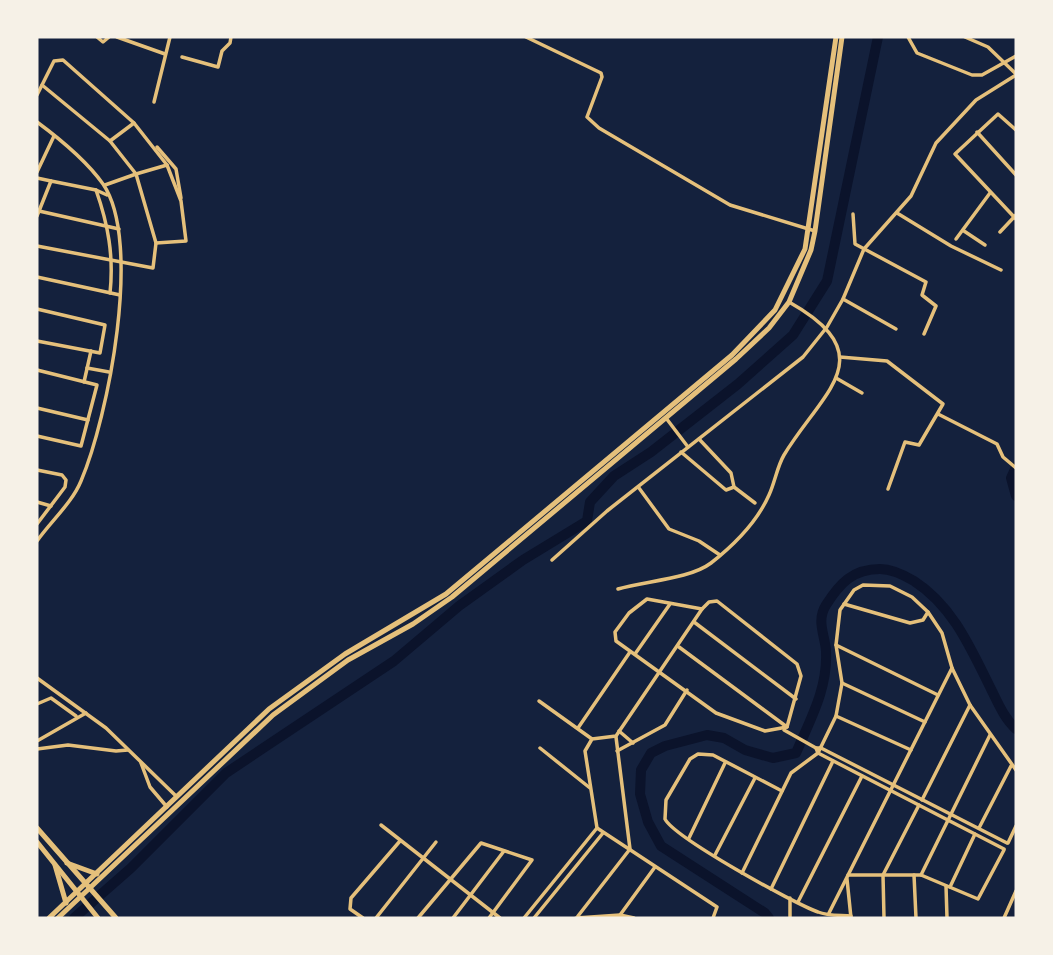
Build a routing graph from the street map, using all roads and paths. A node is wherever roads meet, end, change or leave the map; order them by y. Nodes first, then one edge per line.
1 (97, 37) edge
2 (108, 37) edge
3 (117, 37) edge
4 (142, 37) edge
5 (170, 37) edge
6 (231, 37) edge
7 (526, 37) edge
8 (836, 37) edge
9 (842, 37) edge
10 (908, 37) edge
11 (965, 37) edge
12 (138, 45) junction
13 (165, 54) junction
14 (1016, 56) edge
15 (182, 57) dead end
16 (1005, 62) junction
17 (1016, 75) edge
18 (42, 85) junction
19 (37, 95) edge
20 (154, 102) dead end
21 (37, 122) edge
22 (134, 123) junction
23 (1016, 130) edge
24 (977, 132) junction
25 (54, 135) junction
26 (110, 141) junction
27 (152, 144) junction
28 (167, 166) junction
29 (37, 172) edge
30 (136, 174) junction
31 (1016, 175) edge
32 (37, 178) edge
33 (51, 181) junction
34 (104, 185) junction
35 (96, 190) junction
36 (990, 192) junction
37 (108, 196) junction
38 (181, 201) junction
39 (37, 212) edge
40 (897, 213) junction
41 (853, 215) dead end
42 (1016, 217) edge
43 (108, 226) junction
44 (119, 229) junction
45 (812, 230) junction
46 (963, 231) junction
47 (1000, 232) dead end
48 (956, 239) dead end
49 (156, 243) junction
50 (985, 245) dead end
51 (37, 246) edge
52 (864, 249) junction
53 (112, 261) junction
54 (122, 264) junction
55 (1000, 270) dead end
56 (37, 277) edge
57 (110, 293) junction
58 (121, 295) junction
59 (843, 299) junction
60 (789, 302) junction
61 (37, 309) edge
62 (827, 327) junction
63 (896, 329) dead end
64 (924, 334) dead end
65 (37, 341) edge
66 (91, 351) junction
67 (840, 357) junction
68 (87, 368) junction
69 (37, 370) edge
70 (109, 372) junction
71 (836, 378) junction
72 (84, 382) junction
73 (862, 393) dead end
74 (37, 408) edge
75 (938, 414) junction
76 (666, 418) junction
77 (88, 419) junction
78 (37, 436) edge
79 (699, 439) junction
80 (688, 447) junction
81 (681, 452) junction
82 (1016, 468) edge
83 (37, 470) edge
84 (734, 487) junction
85 (639, 488) junction
86 (888, 489) dead end
87 (37, 502) edge
88 (755, 503) dead end
89 (51, 506) junction
90 (37, 524) edge
91 (37, 541) edge
92 (720, 555) junction
93 (552, 559) dead end
94 (618, 589) dead end
95 (670, 604) junction
96 (844, 604) junction
97 (702, 609) junction
98 (928, 612) junction
99 (694, 622) junction
100 (836, 645) junction
101 (678, 647) junction
102 (633, 653) junction
103 (952, 668) junction
104 (662, 672) junction
105 (37, 678) edge
106 (842, 683) junction
107 (687, 690) junction
108 (938, 695) junction
109 (796, 699) junction
110 (539, 701) dead end
111 (37, 705) edge
112 (970, 705) junction
113 (86, 713) junction
114 (836, 716) junction
115 (76, 717) junction
116 (925, 722) junction
117 (578, 728) junction
118 (786, 728) junction
119 (619, 731) junction
120 (990, 735) junction
121 (615, 736) junction
122 (593, 740) junction
123 (37, 741) edge
124 (632, 743) junction
125 (540, 748) dead end
126 (819, 748) junction
127 (37, 749) edge
128 (128, 750) junction
129 (911, 750) junction
130 (617, 751) junction
131 (818, 754) junction
132 (140, 761) junction
133 (833, 761) junction
134 (725, 763) junction
135 (1011, 766) junction
136 (1016, 770) edge
137 (862, 776) junction
138 (755, 778) junction
139 (199, 780) junction
140 (894, 785) junction
141 (592, 789) junction
142 (891, 791) junction
143 (783, 792) junction
144 (177, 797) junction
145 (922, 800) junction
146 (919, 805) junction
147 (167, 807) junction
148 (951, 814) junction
149 (948, 820) junction
150 (381, 825) dead end
151 (1016, 826) edge
152 (37, 828) edge
153 (597, 828) junction
154 (979, 828) junction
155 (603, 833) junction
156 (975, 834) junction
157 (689, 838) junction
158 (401, 841) junction
159 (37, 842) edge
160 (436, 842) dead end
161 (1007, 843) junction
162 (630, 849) junction
163 (1004, 849) junction
164 (504, 851) junction
165 (715, 855) junction
166 (425, 859) junction
167 (67, 863) junction
168 (55, 865) junction
169 (655, 867) junction
170 (742, 873) junction
171 (97, 874) junction
172 (883, 875) junction
173 (914, 875) junction
174 (921, 875) junction
175 (848, 876) junction
176 (450, 879) junction
177 (948, 886) junction
178 (90, 889) junction
179 (771, 889) junction
180 (1016, 891) edge
181 (471, 895) junction
182 (80, 897) junction
183 (790, 898) junction
184 (798, 902) junction
185 (66, 903) junction
186 (819, 912) junction
187 (493, 913) junction
188 (828, 914) junction
189 (620, 915) junction
190 (97, 917) edge
191 (577, 917) edge
192 (851, 917) edge
193 (49, 918) edge
194 (58, 918) edge
195 (116, 918) edge
196 (363, 918) edge
197 (376, 918) edge
198 (418, 918) edge
199 (453, 918) edge
200 (489, 918) edge
201 (500, 918) edge
202 (524, 918) edge
203 (534, 918) edge
204 (634, 918) edge
205 (713, 918) edge
206 (790, 918) edge
207 (819, 918) edge
208 (884, 918) edge
209 (916, 918) edge
210 (947, 918) edge
211 (1004, 918) edge

1 - 2 street
3 - 12 street
4 - 12 street
5 - 13 street
6 - 15 street
7 - 45 street
8 - 45 main road
9 - 45 main road
10 - 16 street
11 - 16 street
12 - 13 street
13 - 20 street
14 - 16 street
16 - 17 street
17 - 40 street
18 - 19 street
18 - 22 street
18 - 26 street
21 - 25 street
22 - 26 street
22 - 27 street
23 - 24 street
24 - 31 street
24 - 36 street
25 - 29 street
25 - 34 street
26 - 30 street
27 - 28 street
27 - 38 street
28 - 30 street
28 - 38 street
30 - 34 street
30 - 49 street
32 - 33 street
33 - 35 street
33 - 39 street
34 - 37 street
35 - 37 street
35 - 43 street
36 - 42 street
36 - 46 street
37 - 44 street
38 - 49 street
39 - 43 street
40 - 52 street
40 - 55 street
41 - 52 street
42 - 47 street
43 - 44 street
43 - 53 street
44 - 54 street
45 - 60 main road
45 - 139 main road
46 - 48 street
46 - 50 street
49 - 54 street
51 - 53 street
52 - 59 street
52 - 64 street
53 - 54 street
53 - 57 street
54 - 58 street
56 - 57 street
57 - 58 street
58 - 70 street
59 - 62 street
59 - 63 street
60 - 62 street
60 - 76 main road
61 - 66 street
62 - 67 street
62 - 79 street
65 - 66 street
66 - 68 street
67 - 71 street
67 - 75 street
68 - 70 street
68 - 72 street
69 - 72 street
70 - 91 street
71 - 73 street
71 - 92 street
72 - 77 street
74 - 77 street
75 - 82 street
75 - 86 street
76 - 80 street
76 - 139 main road
77 - 78 street
79 - 80 street
79 - 84 street
80 - 81 street
81 - 84 street
81 - 85 street
83 - 89 street
84 - 88 street
85 - 92 street
85 - 93 street
87 - 89 street
89 - 90 street
92 - 94 street
95 - 97 street
95 - 102 street
95 - 102 street
96 - 98 street
96 - 98 street
96 - 100 street
97 - 99 street
97 - 109 street
98 - 103 street
99 - 101 street
99 - 109 street
100 - 106 street
100 - 108 street
101 - 104 street
101 - 118 street
102 - 104 street
102 - 117 street
103 - 108 street
103 - 112 street
104 - 107 street
104 - 119 street
105 - 113 street
106 - 114 street
106 - 116 street
107 - 118 street
107 - 124 street
108 - 116 street
109 - 118 street
110 - 117 street
111 - 115 street
112 - 120 street
112 - 145 street
113 - 115 street
113 - 128 street
114 - 126 street
114 - 129 street
115 - 123 street
116 - 129 street
117 - 122 street
118 - 126 street
119 - 121 street
119 - 124 street
120 - 135 street
120 - 148 street
121 - 122 street
121 - 130 street
122 - 141 street
124 - 130 street
125 - 141 street
126 - 131 street
126 - 140 street
127 - 128 street
128 - 132 street
129 - 140 street
130 - 162 street
131 - 133 street
131 - 143 street
132 - 144 street
132 - 147 street
133 - 137 street
133 - 179 street
134 - 138 street
134 - 157 street
134 - 157 street
135 - 136 street
135 - 154 street
137 - 142 street
137 - 184 street
138 - 143 street
138 - 165 street
139 - 144 main road
139 - 178 main road
140 - 142 street
140 - 145 street
141 - 153 street
142 - 146 street
142 - 175 street
143 - 170 street
144 - 147 main road
145 - 148 street
146 - 149 street
146 - 172 street
147 - 171 main road
148 - 149 street
148 - 154 street
149 - 156 street
149 - 174 street
150 - 158 street
151 - 161 street
152 - 167 main road
153 - 155 street
153 - 202 street
154 - 161 street
155 - 162 street
155 - 203 street
156 - 163 street
156 - 177 street
157 - 165 street
158 - 166 street
158 - 196 street
159 - 168 main road
160 - 166 street
161 - 163 street
162 - 169 street
162 - 191 street
163 - 177 street
164 - 176 street
164 - 181 street
164 - 187 street
165 - 170 street
166 - 176 street
166 - 197 street
167 - 171 main road
167 - 178 main road
168 - 182 main road
168 - 185 main road
169 - 189 street
169 - 205 street
170 - 179 street
171 - 178 main road
172 - 173 street
172 - 175 street
172 - 208 street
173 - 174 street
173 - 209 street
174 - 177 street
175 - 188 street
175 - 192 street
176 - 181 street
176 - 198 street
177 - 210 street
178 - 182 main road
178 - 195 main road
179 - 183 street
180 - 211 street
181 - 187 street
181 - 199 street
182 - 185 main road
182 - 190 main road
182 - 194 main road
183 - 184 street
183 - 206 street
184 - 186 street
185 - 193 main road
186 - 188 street
186 - 207 street
187 - 200 street
187 - 201 street
188 - 192 street
189 - 191 street
189 - 204 street

